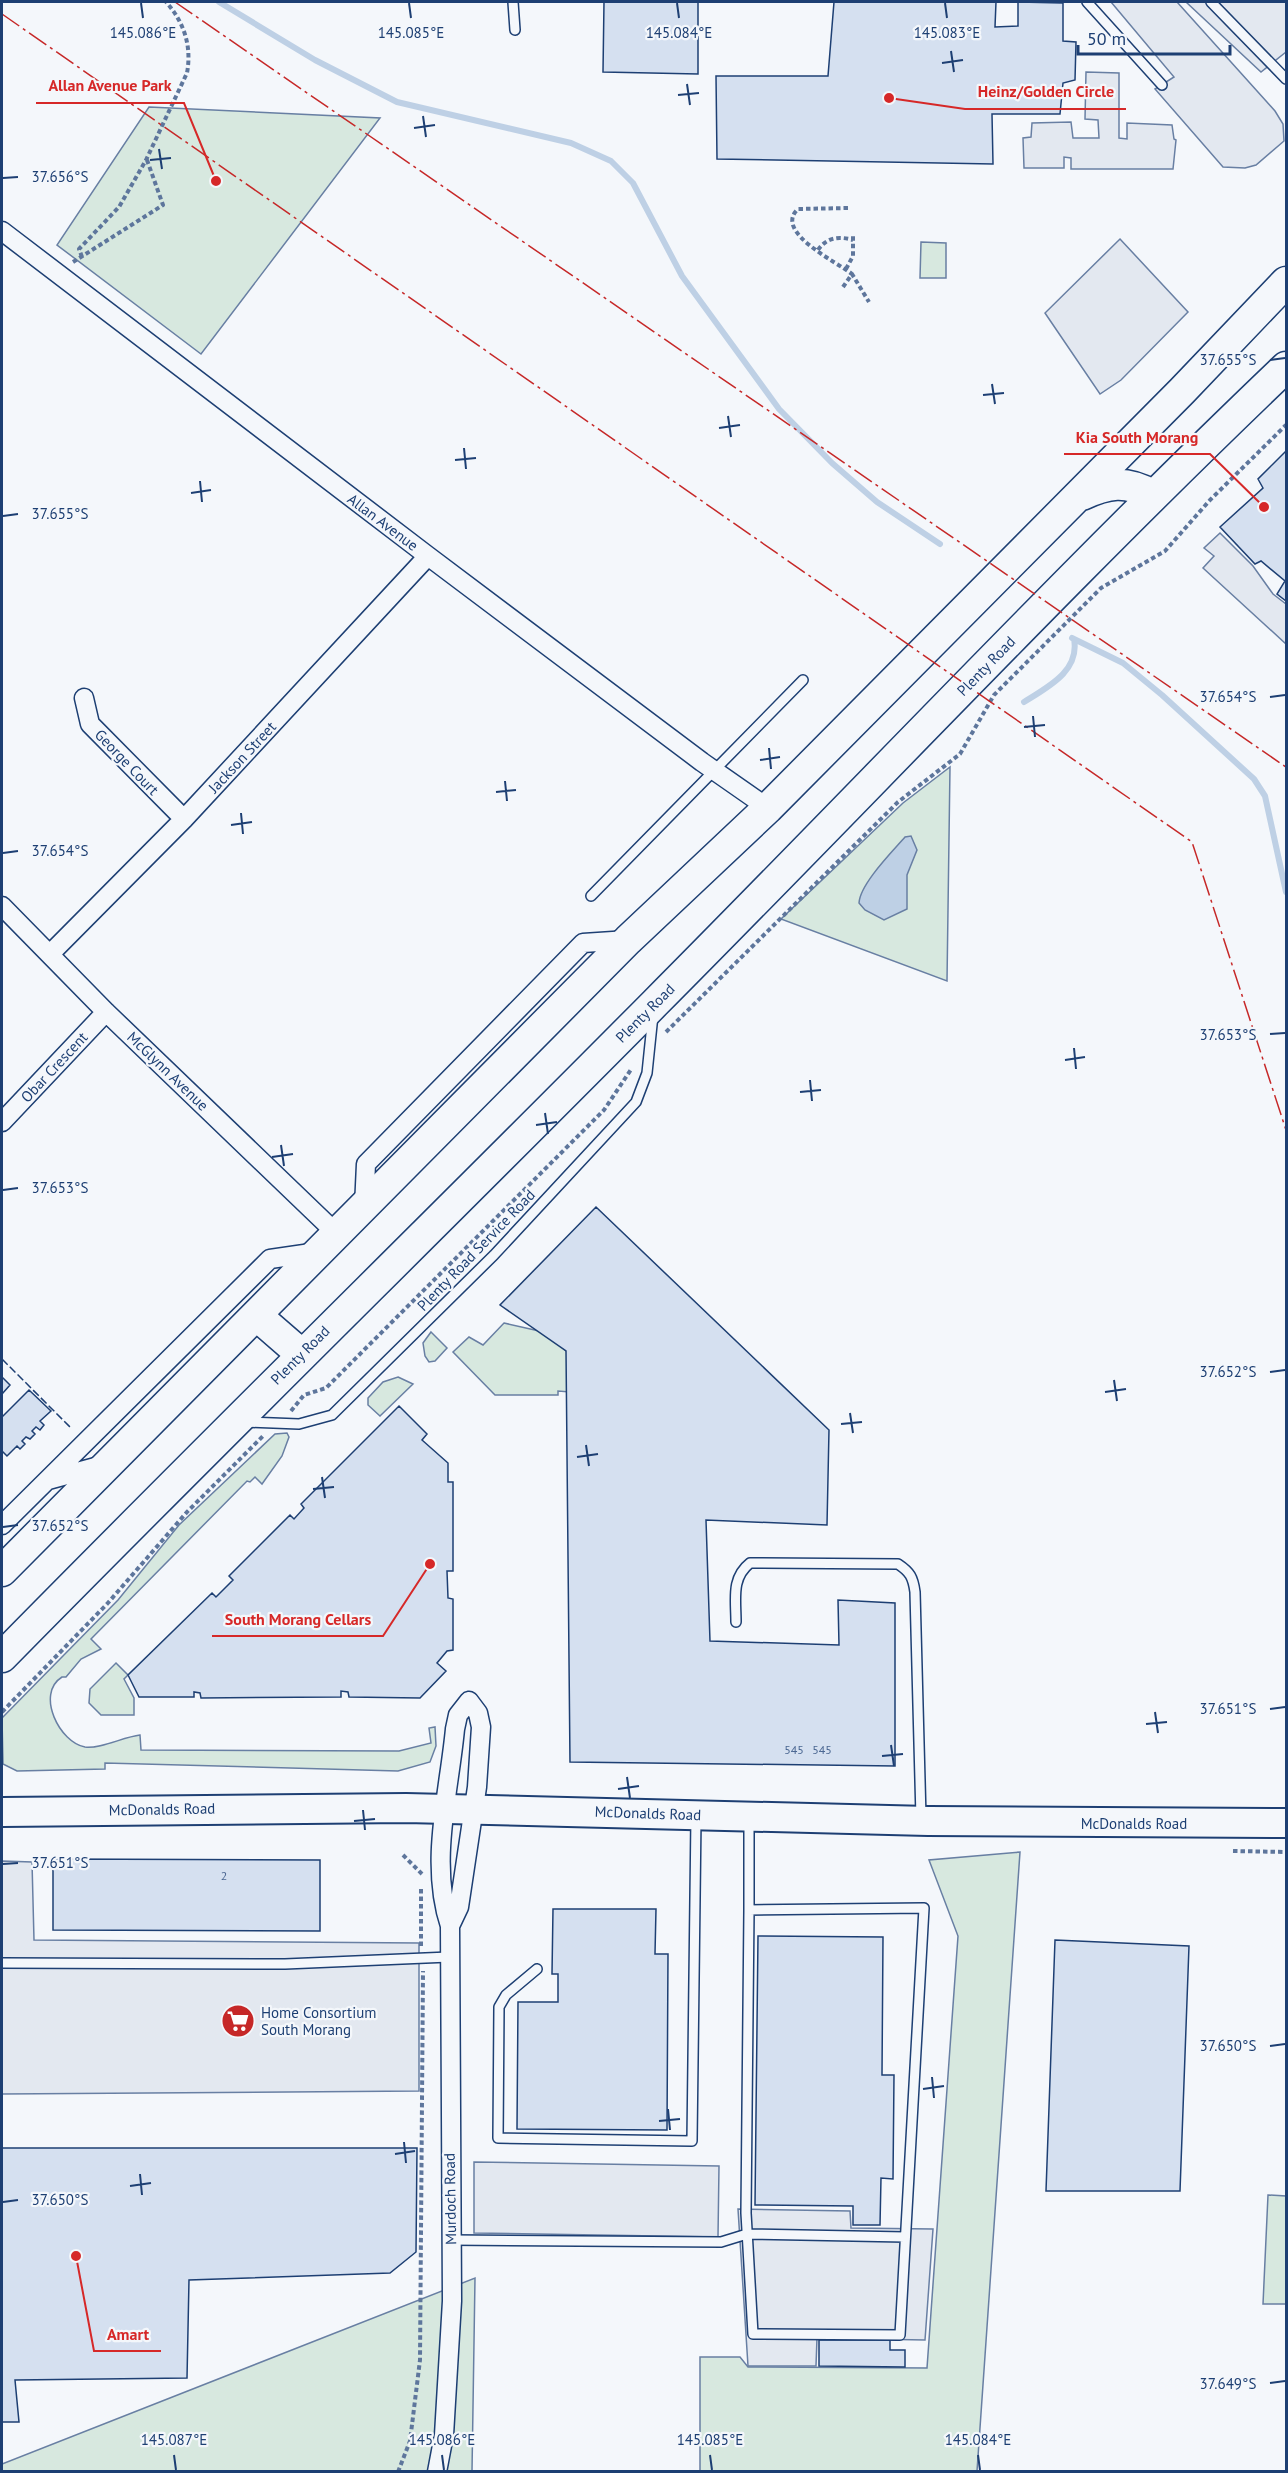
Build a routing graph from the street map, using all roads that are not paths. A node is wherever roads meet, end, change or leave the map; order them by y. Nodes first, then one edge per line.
1 (513, 2) edge
2 (1087, 2) edge
3 (1211, 2) edge
4 (516, 30) dead end
5 (1287, 79) edge
6 (1162, 85) dead end
7 (2, 231) edge
8 (1287, 282) edge
9 (1287, 367) edge
10 (1152, 495) junction
11 (1076, 498) junction
12 (428, 556) junction
13 (803, 680) dead end
14 (84, 698) dead end
15 (715, 770) junction
16 (768, 808) junction
17 (184, 819) junction
18 (591, 896) dead end
19 (2, 906) edge
20 (51, 953) junction
21 (654, 1004) junction
22 (106, 1012) junction
23 (2, 1122) edge
24 (328, 1243) junction
25 (256, 1315) junction
26 (301, 1354) junction
27 (235, 1421) junction
28 (109, 1464) junction
29 (47, 1481) junction
30 (2, 1526) edge
31 (2, 1571) edge
32 (736, 1622) dead end
33 (2, 1657) edge
34 (446, 1808) junction
35 (474, 1809) junction
36 (4, 1810) edge
37 (696, 1815) junction
38 (749, 1816) junction
39 (921, 1821) junction
40 (1287, 1823) edge
41 (749, 1910) junction
42 (450, 1926) junction
43 (448, 1957) junction
44 (2, 1963) edge
45 (537, 1970) dead end
46 (747, 2234) junction
47 (905, 2237) junction
48 (451, 2240) junction
49 (437, 2472) edge

1 - 4 lane
2 - 6 lane
3 - 5 lane
7 - 12 street, Allan Avenue
8 - 11 highway
9 - 10 highway, Plenty Road
10 - 11 highway
10 - 21 highway, Plenty Road
11 - 16 highway
12 - 15 street, Allan Avenue
12 - 17 street, Jackson Street
13 - 15 lane
14 - 17 street, George Court
15 - 16 street, Allan Avenue
15 - 18 lane
16 - 24 highway
17 - 20 street, Jackson Street
19 - 20 street, McGlynn Avenue
20 - 22 street, McGlynn Avenue
21 - 26 highway, Plenty Road
21 - 27 lane, Plenty Road Service Road
22 - 23 street, Obar Crescent
22 - 24 street, McGlynn Avenue
24 - 25 highway
24 - 29 street
25 - 26 highway
25 - 28 highway
26 - 27 highway, Plenty Road
27 - 33 highway, Plenty Road
28 - 29 street
28 - 31 highway
29 - 30 street
32 - 39 lane
34 - 35 main road, McDonalds Road
34 - 35 street, Murdoch Road
34 - 36 main road, McDonalds Road
34 - 42 street, Murdoch Road
35 - 37 main road, McDonalds Road
35 - 42 street, Murdoch Road
37 - 38 main road, McDonalds Road
37 - 45 lane
38 - 39 main road, McDonalds Road
38 - 41 lane
39 - 40 main road, McDonalds Road
41 - 46 lane
41 - 47 lane
42 - 43 street, Murdoch Road
43 - 44 lane
43 - 48 street, Murdoch Road
46 - 47 lane
46 - 47 lane
46 - 48 lane
48 - 49 street, Murdoch Road

